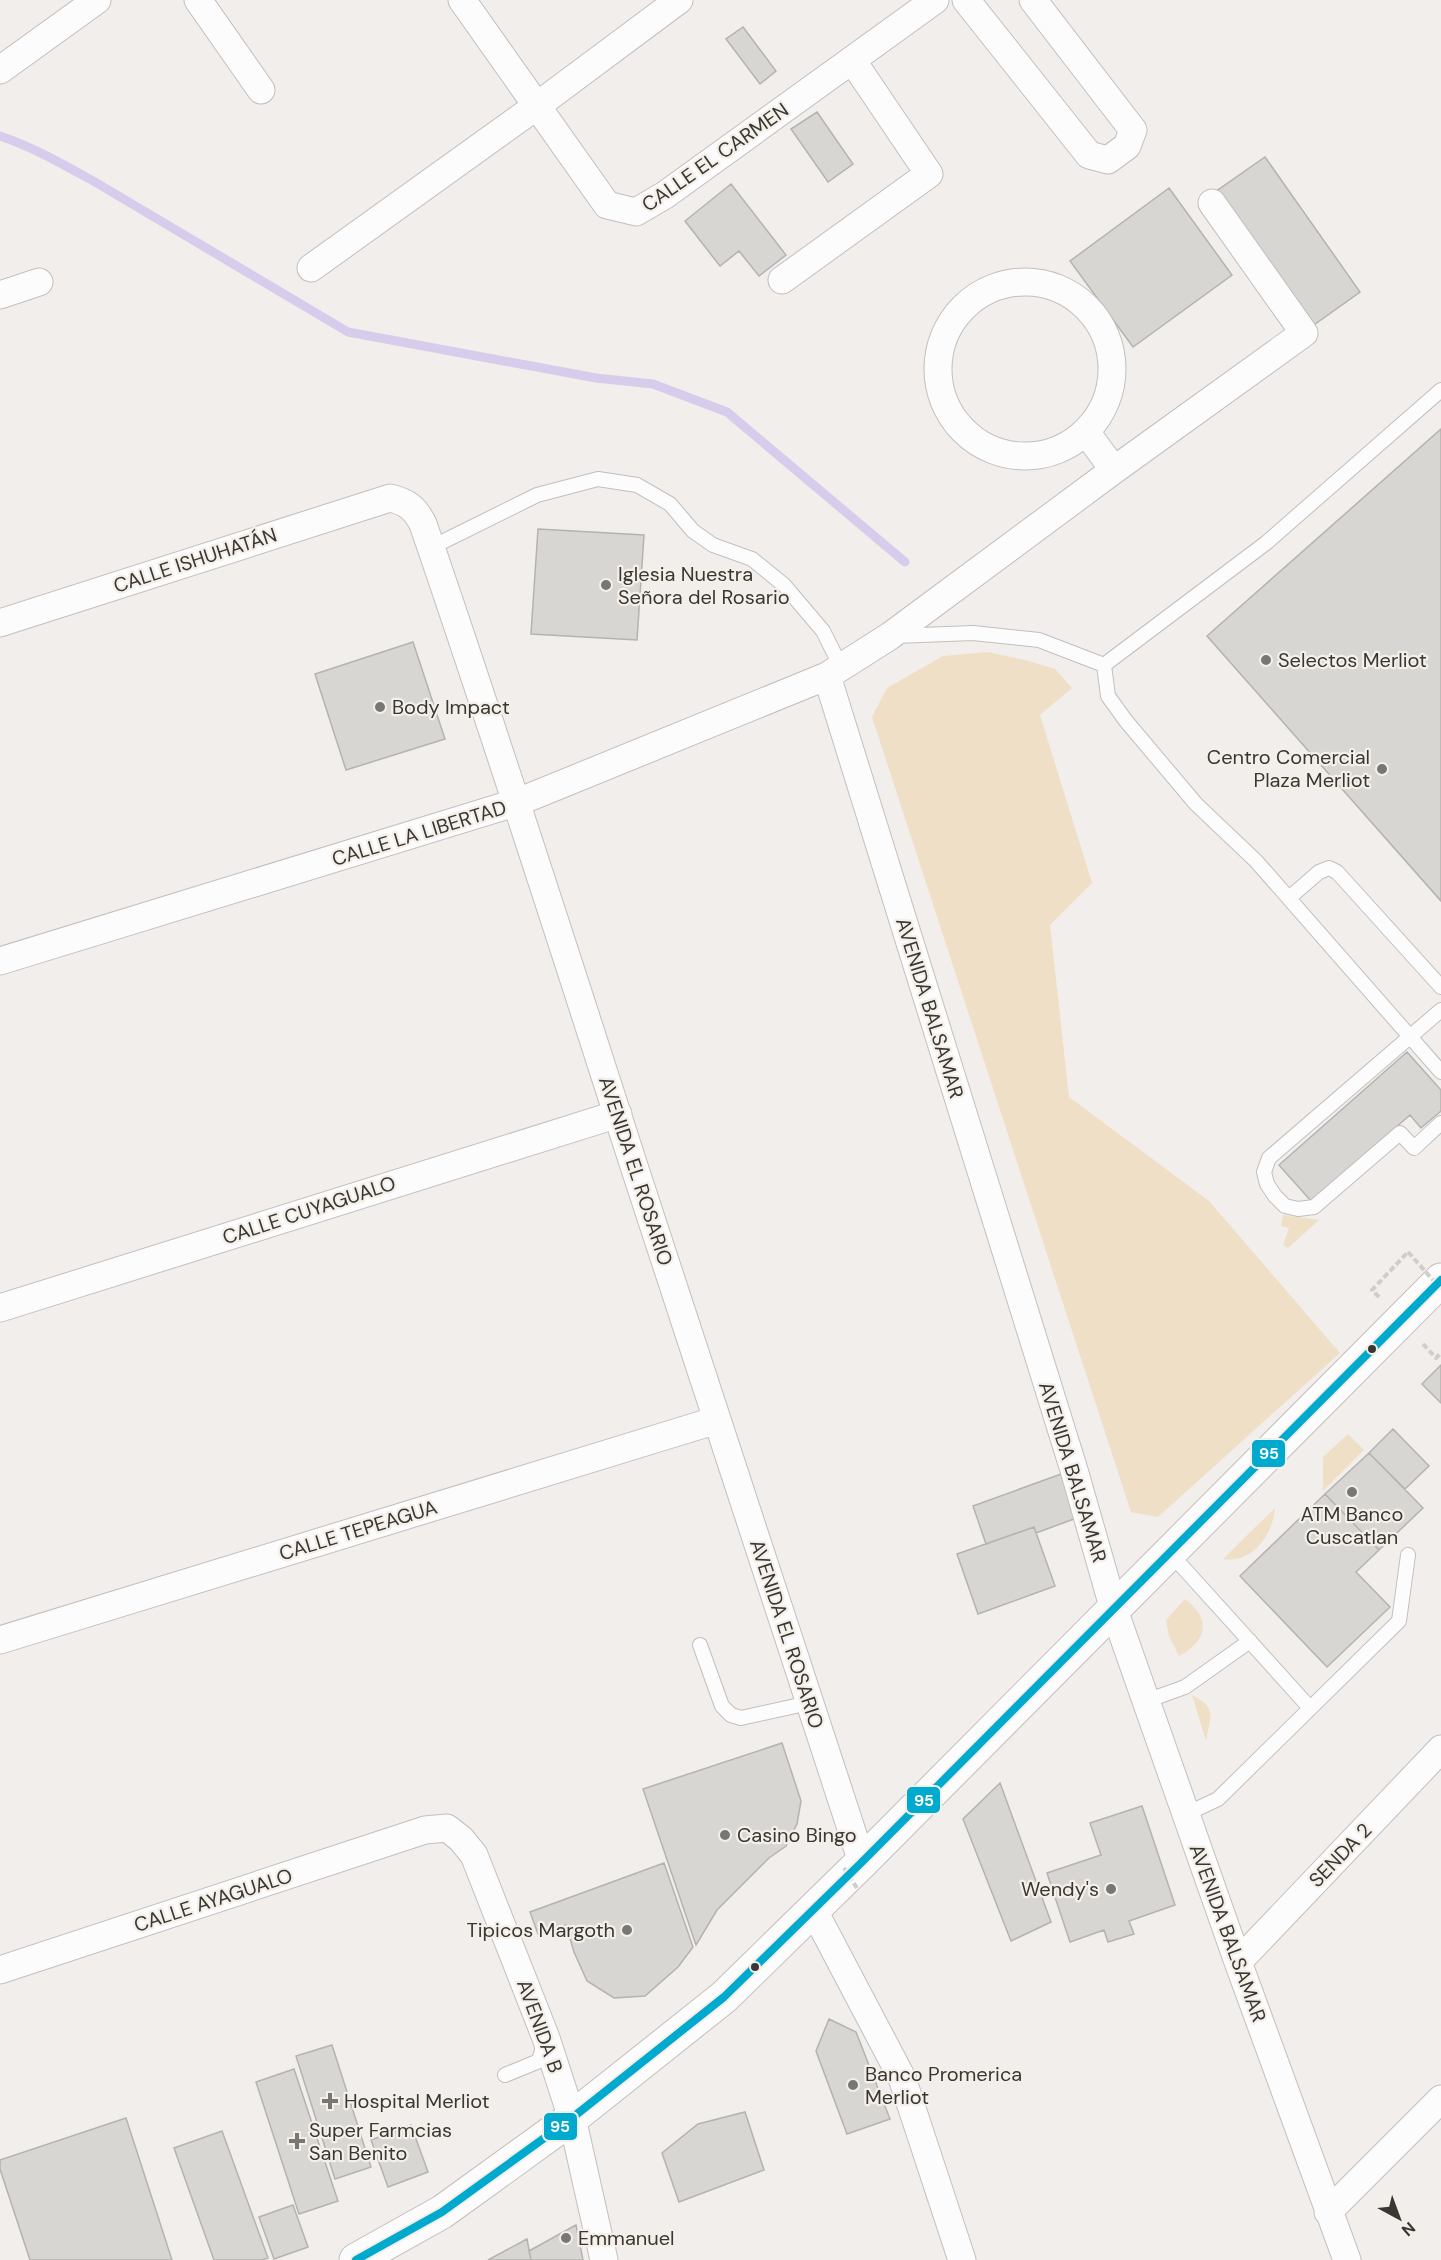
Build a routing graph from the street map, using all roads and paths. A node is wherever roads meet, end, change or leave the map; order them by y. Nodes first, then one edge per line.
1 (97, 0) edge
2 (198, 0) edge
3 (462, 0) edge
4 (679, 0) edge
5 (935, 0) edge
6 (966, 0) edge
7 (1033, 0) edge
8 (852, 60) junction
9 (0, 70) edge
10 (261, 90) dead end
11 (538, 105) junction
12 (1212, 203) dead end
13 (311, 268) dead end
14 (782, 280) dead end
15 (39, 282) dead end
16 (0, 295) edge
17 (1441, 390) edge
18 (1086, 432) junction
19 (1114, 470) junction
20 (390, 498) joint
21 (432, 547) junction
22 (0, 623) edge
23 (890, 636) junction
24 (1104, 665) junction
25 (834, 671) junction
26 (518, 802) junction
27 (1289, 898) junction
28 (0, 961) edge
29 (1441, 987) edge
30 (1441, 1010) edge
31 (1410, 1037) junction
32 (1441, 1072) edge
33 (618, 1114) junction
34 (1441, 1124) edge
35 (1408, 1252) dead end
36 (1441, 1280) edge
37 (1441, 1289) edge
38 (0, 1308) edge
39 (1428, 1336) dead end
40 (1441, 1353) edge
41 (717, 1420) junction
42 (1170, 1554) junction
43 (1408, 1555) dead end
44 (1114, 1610) junction
45 (0, 1640) edge
46 (1250, 1641) junction
47 (700, 1645) dead end
48 (1146, 1701) junction
49 (809, 1702) junction
50 (1310, 1708) junction
51 (1441, 1749) edge
52 (1186, 1814) junction
53 (426, 1830) joint
54 (854, 1873) junction
55 (813, 1910) junction
56 (1238, 1962) junction
57 (0, 1970) edge
58 (546, 2038) junction
59 (505, 2075) dead end
60 (1441, 2099) edge
61 (572, 2118) junction
62 (1328, 2212) junction
63 (356, 2260) edge
64 (604, 2260) edge
65 (962, 2260) edge
66 (1347, 2260) edge

1 - 9 street
2 - 10 street
3 - 11 street, CALLE EL CARMEN
4 - 11 street
5 - 8 street, CALLE EL CARMEN
6 - 7 street
8 - 11 street, CALLE EL CARMEN
8 - 14 street
11 - 13 street
12 - 19 street, CALLE LA LIBERTAD
15 - 16 street
17 - 24 lane
18 - 18 street
18 - 19 street
19 - 23 street, CALLE LA LIBERTAD
20 - 21 street, AVENIDA EL ROSARIO
20 - 22 street, CALLE ISHUHATÁN
21 - 25 lane
21 - 26 street, AVENIDA EL ROSARIO
23 - 24 lane
23 - 25 street, CALLE LA LIBERTAD
24 - 27 lane
25 - 26 street, CALLE LA LIBERTAD
25 - 44 street, AVENIDA BALSAMAR
26 - 28 street, CALLE LA LIBERTAD
26 - 33 street, AVENIDA EL ROSARIO
27 - 29 lane
27 - 31 lane
30 - 31 lane
31 - 32 lane
31 - 34 lane
33 - 38 street, CALLE CUYAGUALO
33 - 41 street, AVENIDA EL ROSARIO
35 - 37 path, bridge
36 - 42 main road
39 - 40 path
41 - 45 street, CALLE TEPEAGUA
41 - 49 street, AVENIDA EL ROSARIO
42 - 44 main road
42 - 46 lane
43 - 50 lane
44 - 48 street, AVENIDA BALSAMAR
44 - 54 main road
46 - 48 lane
46 - 50 lane
47 - 49 lane
48 - 52 street, AVENIDA BALSAMAR
49 - 54 street, AVENIDA EL ROSARIO
50 - 52 lane
51 - 56 street, SENDA 2
52 - 56 street, AVENIDA BALSAMAR
53 - 57 street, CALLE AYAGUALO
53 - 58 street, AVENIDA B
54 - 55 main road
55 - 61 main road
55 - 65 street
56 - 62 street, AVENIDA BALSAMAR
58 - 59 lane
58 - 61 street, AVENIDA B
60 - 62 street
61 - 63 main road
61 - 64 street, AVENIDA B
62 - 66 street, AVENIDA BALSAMAR

